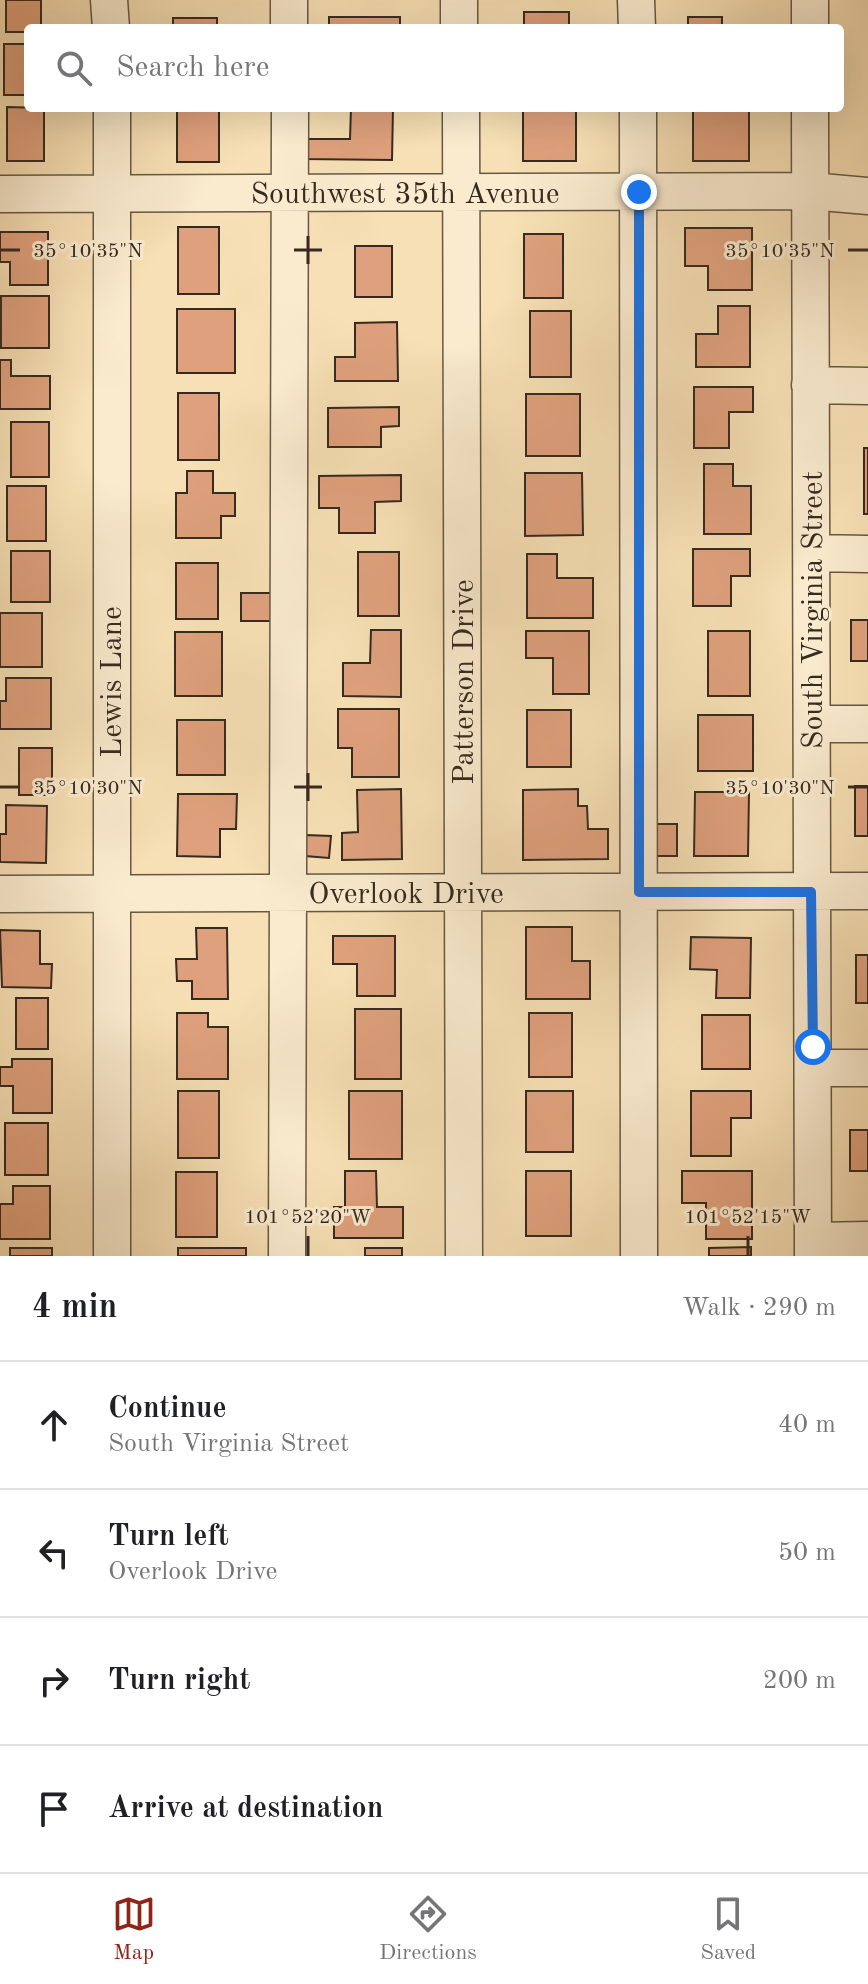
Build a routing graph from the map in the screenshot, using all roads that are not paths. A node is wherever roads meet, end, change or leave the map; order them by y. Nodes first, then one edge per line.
1 (109, 0) edge
2 (289, 0) edge
3 (459, 0) edge
4 (636, 0) edge
5 (810, 0) edge
6 (111, 24) edge
7 (289, 24) edge
8 (459, 24) edge
9 (637, 24) edge
10 (810, 24) edge
11 (112, 112) edge
12 (290, 112) edge
13 (461, 112) edge
14 (638, 112) edge
15 (810, 112) edge
16 (810, 191) junction
17 (462, 192) junction
18 (639, 192) junction
19 (292, 193) junction
20 (0, 194) edge
21 (111, 195) junction
22 (868, 196) edge
23 (810, 385) junction
24 (868, 386) edge
25 (812, 553) junction
26 (868, 554) edge
27 (813, 724) junction
28 (868, 724) edge
29 (868, 891) edge
30 (639, 892) junction
31 (811, 892) junction
32 (0, 894) edge
33 (111, 894) junction
34 (287, 894) junction
35 (463, 894) junction
36 (813, 1068) junction
37 (868, 1068) edge
38 (868, 1240) edge
39 (813, 1248) edge
40 (112, 1256) edge
41 (287, 1256) edge
42 (464, 1256) edge
43 (639, 1256) edge

1 - 6 street
2 - 7 street
3 - 8 street
4 - 9 street
5 - 10 street
11 - 21 street, Lewis Lane
12 - 19 street
13 - 17 street, Patterson Drive
14 - 18 street
15 - 16 street, South Virginia Street
16 - 18 street, Southwest 35th Avenue
16 - 22 street, Southwest 35th Avenue
16 - 23 street, South Virginia Street
17 - 18 street, Southwest 35th Avenue
17 - 19 street, Southwest 35th Avenue
17 - 35 street, Patterson Drive
18 - 30 street
19 - 21 street, Southwest 35th Avenue
19 - 34 street
20 - 21 street, Southwest 35th Avenue
21 - 33 street, Lewis Lane
23 - 24 street
23 - 25 street, South Virginia Street
25 - 26 street
25 - 27 street, South Virginia Street
27 - 28 street
27 - 31 street, South Virginia Street
29 - 31 street, Overlook Drive
30 - 31 street, Overlook Drive
30 - 35 street, Overlook Drive
30 - 43 street
31 - 36 street, South Virginia Street
32 - 33 street, Overlook Drive
33 - 34 street, Overlook Drive
33 - 40 street, Lewis Lane
34 - 35 street, Overlook Drive
34 - 41 street
35 - 42 street, Patterson Drive
36 - 37 street
36 - 39 street, South Virginia Street
38 - 39 street

